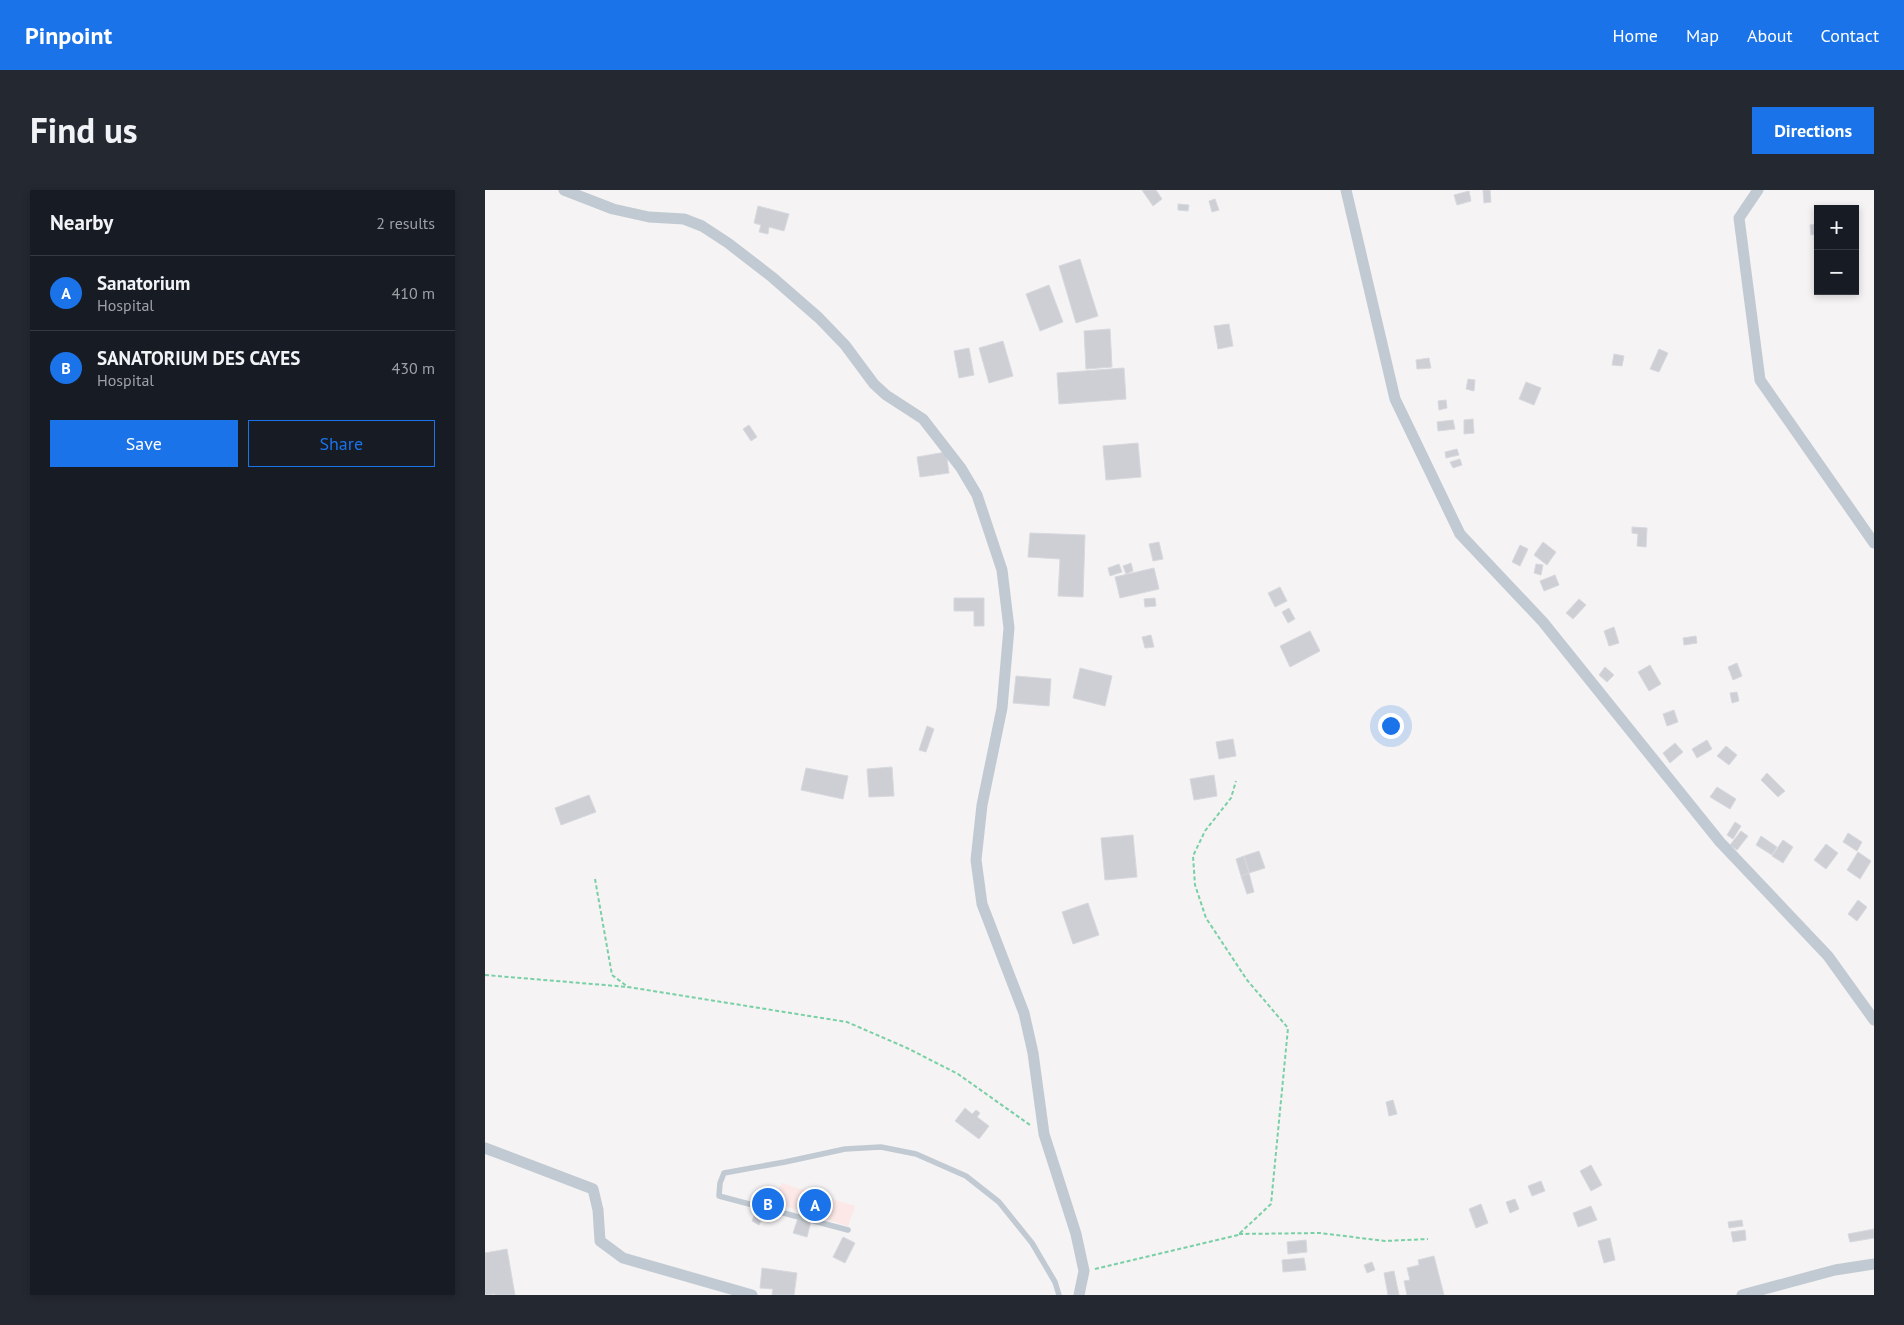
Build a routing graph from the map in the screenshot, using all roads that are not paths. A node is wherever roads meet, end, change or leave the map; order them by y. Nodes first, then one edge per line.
1 (564, 190) edge
2 (1346, 190) edge
3 (1759, 190) edge
4 (1874, 543) edge
5 (1874, 1020) edge
6 (485, 1148) edge
7 (848, 1230) dead end
8 (1874, 1264) edge
9 (752, 1295) edge
10 (1059, 1295) edge
11 (1079, 1295) edge
12 (1742, 1295) edge

1 - 11 street
2 - 5 street
3 - 4 street
6 - 9 street
7 - 10 lane
8 - 12 street

